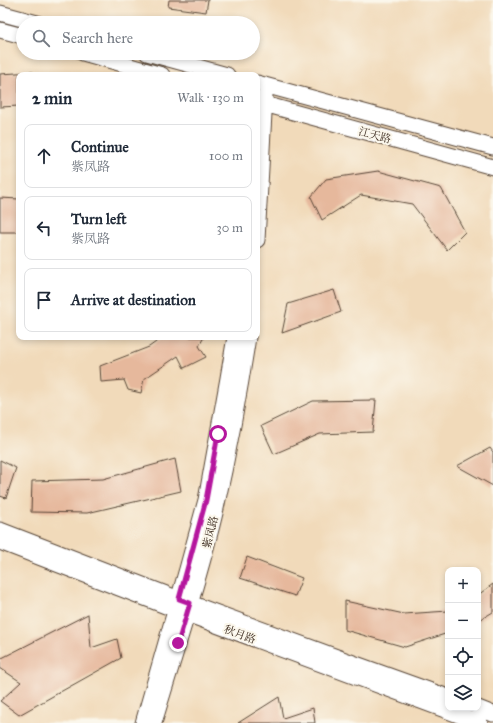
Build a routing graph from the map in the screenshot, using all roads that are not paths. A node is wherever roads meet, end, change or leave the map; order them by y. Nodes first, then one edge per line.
1 (0, 13) edge
2 (16, 17) edge
3 (0, 30) edge
4 (16, 34) edge
5 (108, 60) edge
6 (172, 60) edge
7 (151, 72) edge
8 (216, 72) edge
9 (261, 84) edge
10 (261, 103) edge
11 (260, 137) edge
12 (493, 147) edge
13 (493, 167) edge
14 (234, 340) edge
15 (248, 340) edge
16 (0, 530) edge
17 (0, 542) edge
18 (183, 606) junction
19 (445, 696) edge
20 (481, 709) edge
21 (493, 714) edge
22 (143, 723) edge
23 (154, 723) edge
24 (480, 723) edge

1 - 2 street
3 - 4 street
5 - 7 street
6 - 8 street
9 - 10 street
9 - 12 street, 江天路
10 - 11 street
10 - 13 street, 江天路
14 - 18 street, 紫凤路
15 - 18 street, 紫凤路
16 - 18 street, 秋月路
17 - 18 street, 秋月路
18 - 19 street, 秋月路
18 - 22 street, 紫凤路
18 - 23 street, 紫凤路
18 - 24 street, 秋月路
20 - 21 street

